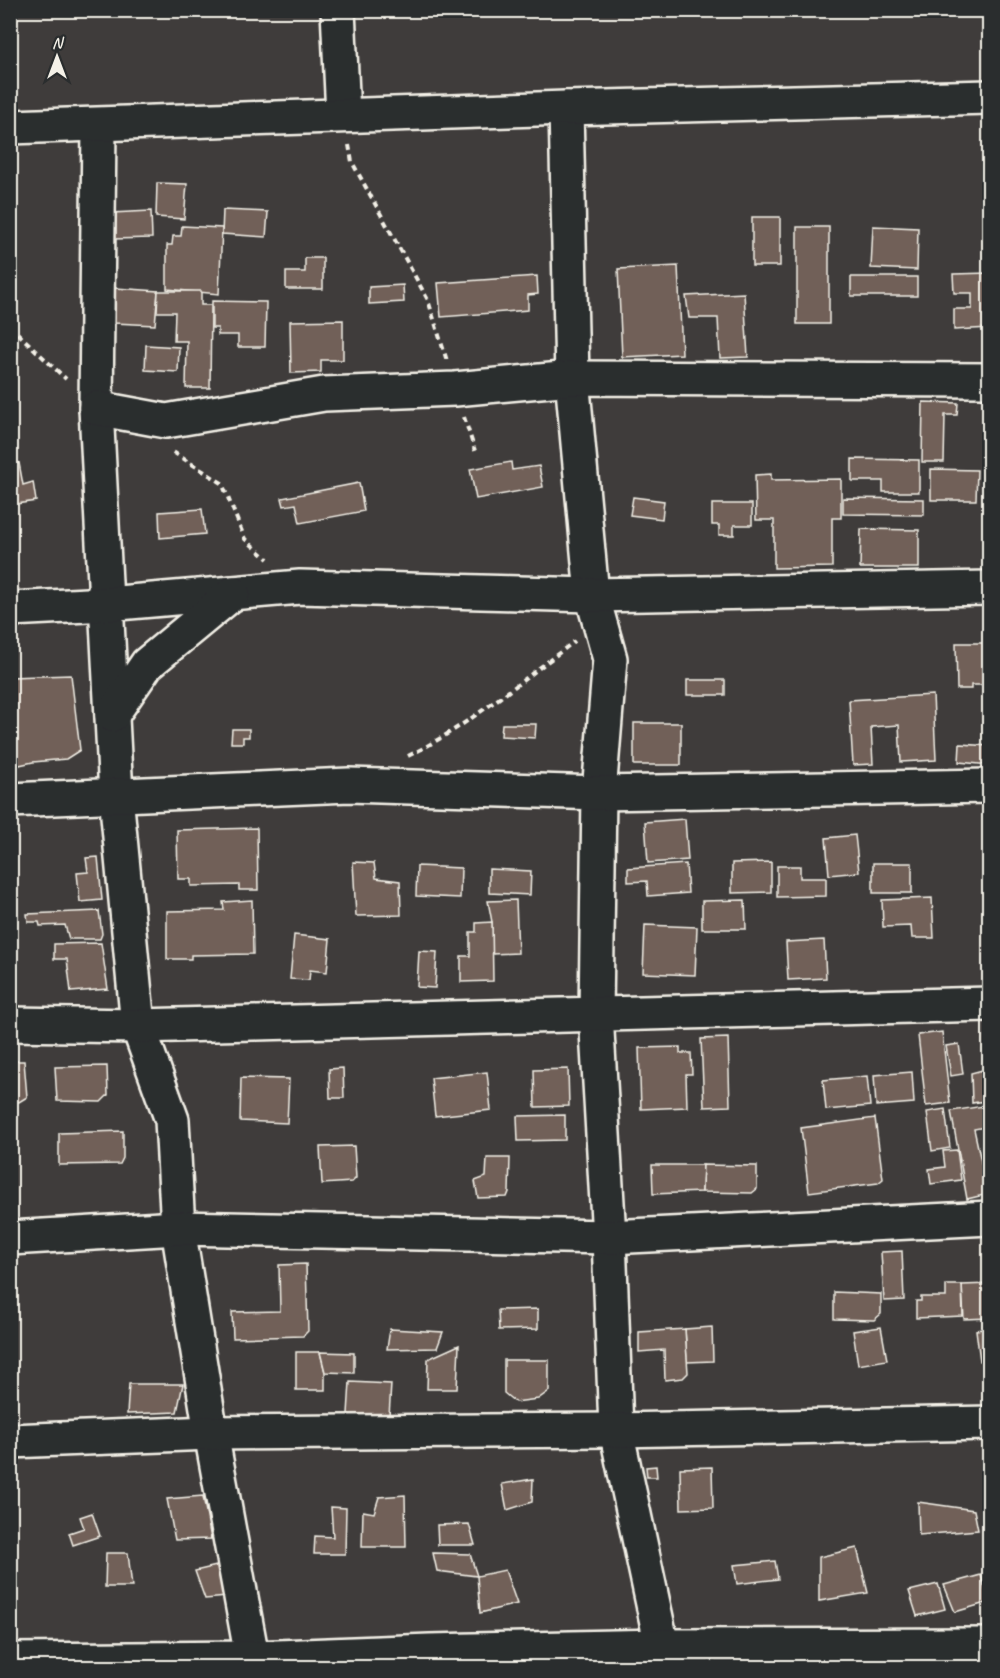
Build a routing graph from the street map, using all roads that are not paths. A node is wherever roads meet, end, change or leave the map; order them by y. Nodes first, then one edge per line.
1 (338, 10) edge
2 (990, 97) edge
3 (566, 108) junction
4 (343, 115) junction
5 (99, 126) junction
6 (10, 127) edge
7 (572, 378) junction
8 (990, 380) edge
9 (96, 408) junction
10 (990, 588) edge
11 (233, 593) junction
12 (107, 604) junction
13 (10, 609) edge
14 (596, 609) junction
15 (112, 715) junction
16 (990, 786) edge
17 (599, 794) junction
18 (116, 795) junction
19 (10, 800) edge
20 (990, 1004) edge
21 (596, 1014) junction
22 (10, 1024) edge
23 (138, 1026) junction
24 (990, 1218) edge
25 (178, 1228) junction
26 (609, 1237) junction
27 (10, 1238) edge
28 (990, 1423) edge
29 (616, 1431) junction
30 (211, 1433) junction
31 (10, 1441) edge
32 (990, 1645) edge
33 (663, 1657) edge
34 (10, 1660) edge
35 (253, 1663) edge

1 - 4 street
2 - 3 street
3 - 4 street
3 - 7 street
4 - 5 street
5 - 6 street
5 - 9 street
7 - 8 street
7 - 9 street
7 - 14 street
9 - 12 street
10 - 14 street
11 - 12 street
11 - 14 street
11 - 15 street
12 - 13 street
12 - 15 street
14 - 17 street
15 - 18 street
16 - 17 street
17 - 18 street
17 - 21 street
18 - 19 street
18 - 23 street
20 - 21 street
21 - 23 street
21 - 26 street
22 - 23 street
23 - 25 street
24 - 26 street
25 - 26 street
25 - 27 street
25 - 30 street
26 - 29 street
28 - 29 street
29 - 30 street
29 - 33 street
30 - 31 street
30 - 35 street
32 - 33 street
33 - 35 street
34 - 35 street

